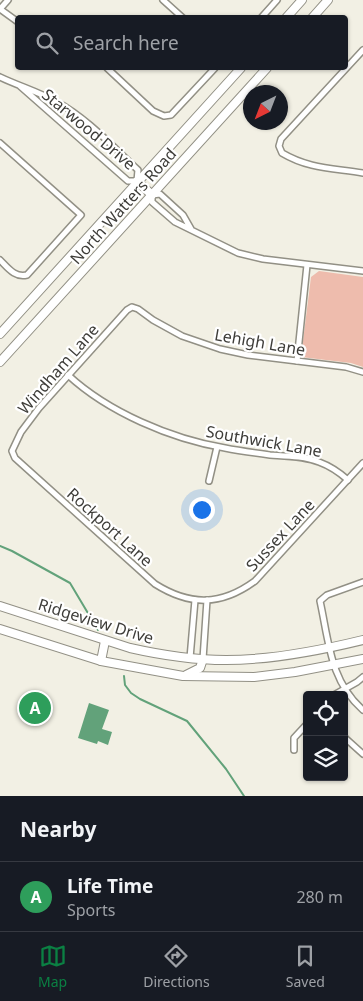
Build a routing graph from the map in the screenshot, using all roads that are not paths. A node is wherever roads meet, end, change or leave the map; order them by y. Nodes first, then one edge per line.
1 (8, 0) edge
2 (163, 0) edge
3 (277, 0) edge
4 (302, 0) edge
5 (328, 0) edge
6 (0, 9) edge
7 (180, 15) edge
8 (264, 15) edge
9 (289, 15) edge
10 (315, 15) edge
11 (15, 20) edge
12 (363, 50) edge
13 (348, 66) edge
14 (109, 70) edge
15 (213, 70) edge
16 (239, 70) edge
17 (265, 70) edge
18 (345, 70) edge
19 (0, 77) edge
20 (20, 86) junction
21 (0, 143) edge
22 (363, 172) edge
23 (138, 182) junction
24 (152, 194) junction
25 (191, 229) junction
26 (0, 260) edge
27 (307, 265) junction
28 (363, 271) edge
29 (132, 307) joint
30 (0, 334) edge
31 (0, 362) edge
32 (297, 362) junction
33 (363, 372) edge
34 (68, 375) junction
35 (217, 447) junction
36 (12, 454) joint
37 (363, 463) edge
38 (348, 480) junction
39 (210, 481) dead end
40 (363, 582) edge
41 (195, 600) junction
42 (204, 600) junction
43 (0, 606) edge
44 (0, 628) edge
45 (363, 640) edge
46 (105, 641) junction
47 (330, 648) junction
48 (190, 658) junction
49 (203, 659) junction
50 (363, 659) edge
51 (101, 661) junction
52 (334, 665) junction
53 (183, 676) junction
54 (363, 676) edge
55 (344, 689) junction
56 (341, 691) edge
57 (363, 710) edge
58 (303, 728) edge
59 (348, 741) edge
60 (294, 750) dead end
61 (363, 754) edge

1 - 6 street
2 - 7 street
3 - 8 street
4 - 9 main road
5 - 10 main road
6 - 11 street
12 - 13 street
14 - 15 street
16 - 23 main road, North Watters Road
17 - 24 main road, North Watters Road
18 - 22 street
19 - 20 street, Starwood Drive
20 - 23 street, Starwood Drive
20 - 23 street, Starwood Drive
21 - 26 street
23 - 24 main road
23 - 30 main road, North Watters Road
24 - 25 street
24 - 25 street
24 - 31 main road, North Watters Road
25 - 27 street
27 - 28 street
27 - 32 street
29 - 32 street, Lehigh Lane
29 - 34 street, Windham Lane
32 - 33 street, Lehigh Lane
34 - 35 street, Southwick Lane
34 - 36 street, Windham Lane
35 - 38 street, Southwick Lane
35 - 39 street
36 - 41 street, Rockport Lane
37 - 38 street, Sussex Lane
38 - 42 street, Sussex Lane
40 - 47 street
41 - 42 street, Rockport Lane
41 - 48 street
42 - 49 street
43 - 46 main road, Ridgeview Drive
44 - 51 main road, Ridgeview Drive
45 - 47 main road, Ridgeview Drive
46 - 48 main road, Ridgeview Drive
46 - 51 main road
47 - 49 main road, Ridgeview Drive
47 - 52 street
48 - 49 main road, Ridgeview Drive
49 - 53 main road
50 - 52 main road, Ridgeview Drive
51 - 53 main road, Ridgeview Drive
52 - 53 main road, Ridgeview Drive
52 - 55 street
54 - 55 street
55 - 56 street
55 - 57 street
58 - 60 street
59 - 61 street

